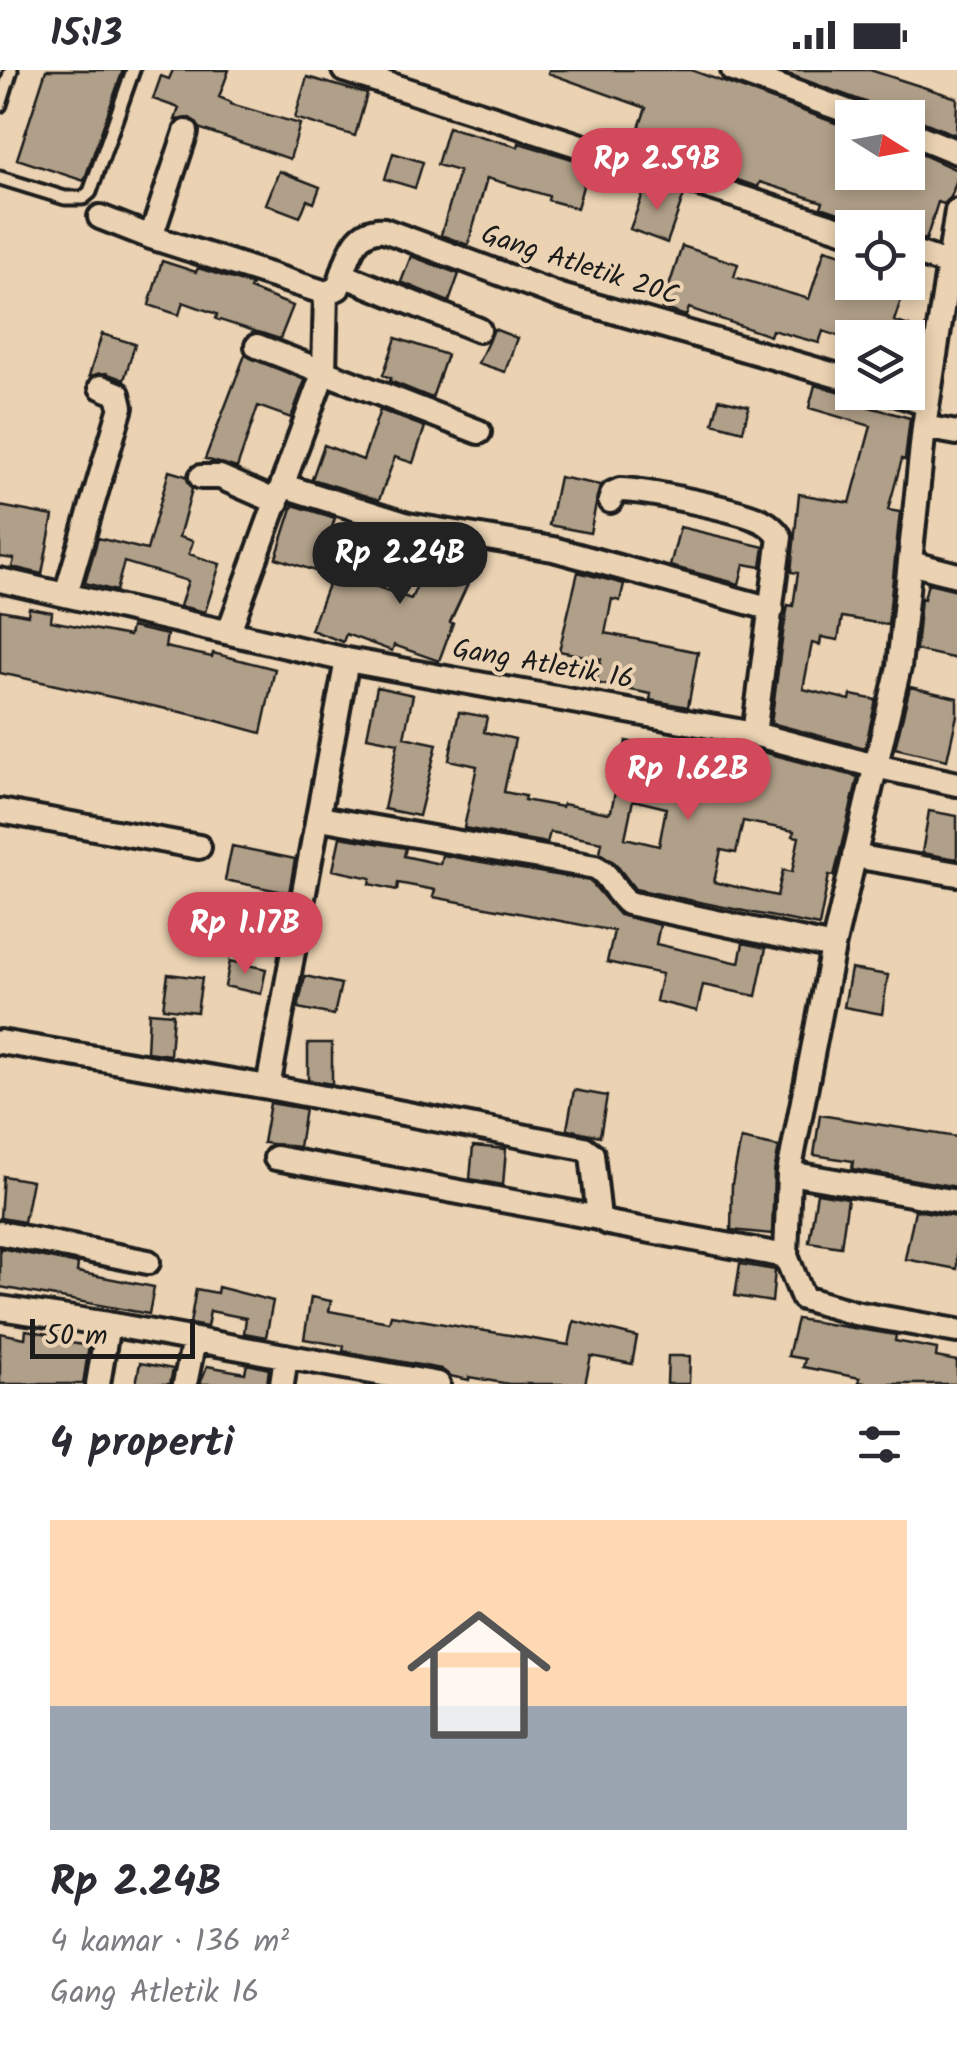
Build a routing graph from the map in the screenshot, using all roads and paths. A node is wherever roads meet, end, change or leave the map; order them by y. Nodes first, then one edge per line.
1 (11, 70) edge
2 (132, 70) edge
3 (344, 70) edge
4 (733, 70) edge
5 (0, 104) edge
6 (835, 107) edge
7 (186, 132) dead end
8 (925, 139) edge
9 (957, 152) edge
10 (0, 178) edge
11 (957, 215) edge
12 (100, 217) dead end
13 (835, 227) edge
14 (152, 237) junction
15 (925, 256) edge
16 (949, 264) junction
17 (343, 275) junction
18 (326, 292) junction
19 (478, 330) dead end
20 (257, 346) dead end
21 (324, 372) junction
22 (835, 375) edge
23 (102, 387) dead end
24 (919, 410) edge
25 (926, 415) junction
26 (479, 432) dead end
27 (957, 432) edge
28 (201, 476) dead end
29 (280, 494) junction
30 (610, 501) dead end
31 (910, 564) junction
32 (957, 575) edge
33 (0, 580) edge
34 (66, 594) junction
35 (772, 609) junction
36 (229, 631) junction
37 (346, 660) junction
38 (754, 734) junction
39 (874, 766) junction
40 (957, 784) edge
41 (0, 811) edge
42 (320, 818) junction
43 (199, 847) dead end
44 (854, 856) junction
45 (957, 874) edge
46 (833, 947) junction
47 (0, 1042) edge
48 (268, 1087) junction
49 (276, 1158) dead end
50 (790, 1173) junction
51 (957, 1202) edge
52 (599, 1218) junction
53 (0, 1233) edge
54 (786, 1256) junction
55 (148, 1262) dead end
56 (0, 1308) edge
57 (108, 1324) junction
58 (957, 1331) edge
59 (194, 1340) junction
60 (286, 1356) junction
61 (98, 1384) edge
62 (185, 1384) edge
63 (282, 1384) edge
64 (438, 1384) edge

1 - 5 lane
2 - 10 lane
3 - 13 street
4 - 6 street
7 - 14 street
8 - 9 street
11 - 16 street
12 - 14 street
14 - 18 street
15 - 16 street
16 - 25 street
17 - 18 street, Gang Atletik 20C
17 - 19 street
17 - 22 street, Gang Atletik 20C
18 - 21 street
20 - 21 street
21 - 26 street
21 - 29 street
23 - 34 street
24 - 25 street
25 - 27 street
25 - 31 street
28 - 29 street
29 - 35 street
29 - 36 street
30 - 35 street
31 - 32 street
31 - 39 street
33 - 34 street, Gang Atletik 16
34 - 36 street, Gang Atletik 16
35 - 38 street
36 - 37 street, Gang Atletik 16
37 - 38 street, Gang Atletik 16
37 - 42 street
38 - 39 street, Gang Atletik 16
39 - 40 street, Gang Atletik 16
39 - 44 street
41 - 43 street
42 - 46 street
42 - 48 street
44 - 45 street
44 - 46 street
46 - 50 street
47 - 48 street
48 - 52 street
49 - 52 street
50 - 51 street
50 - 54 street
52 - 54 street
53 - 55 street
54 - 58 street
56 - 57 street
57 - 59 street
57 - 61 street
59 - 60 street
59 - 62 street
60 - 63 street
60 - 64 street

